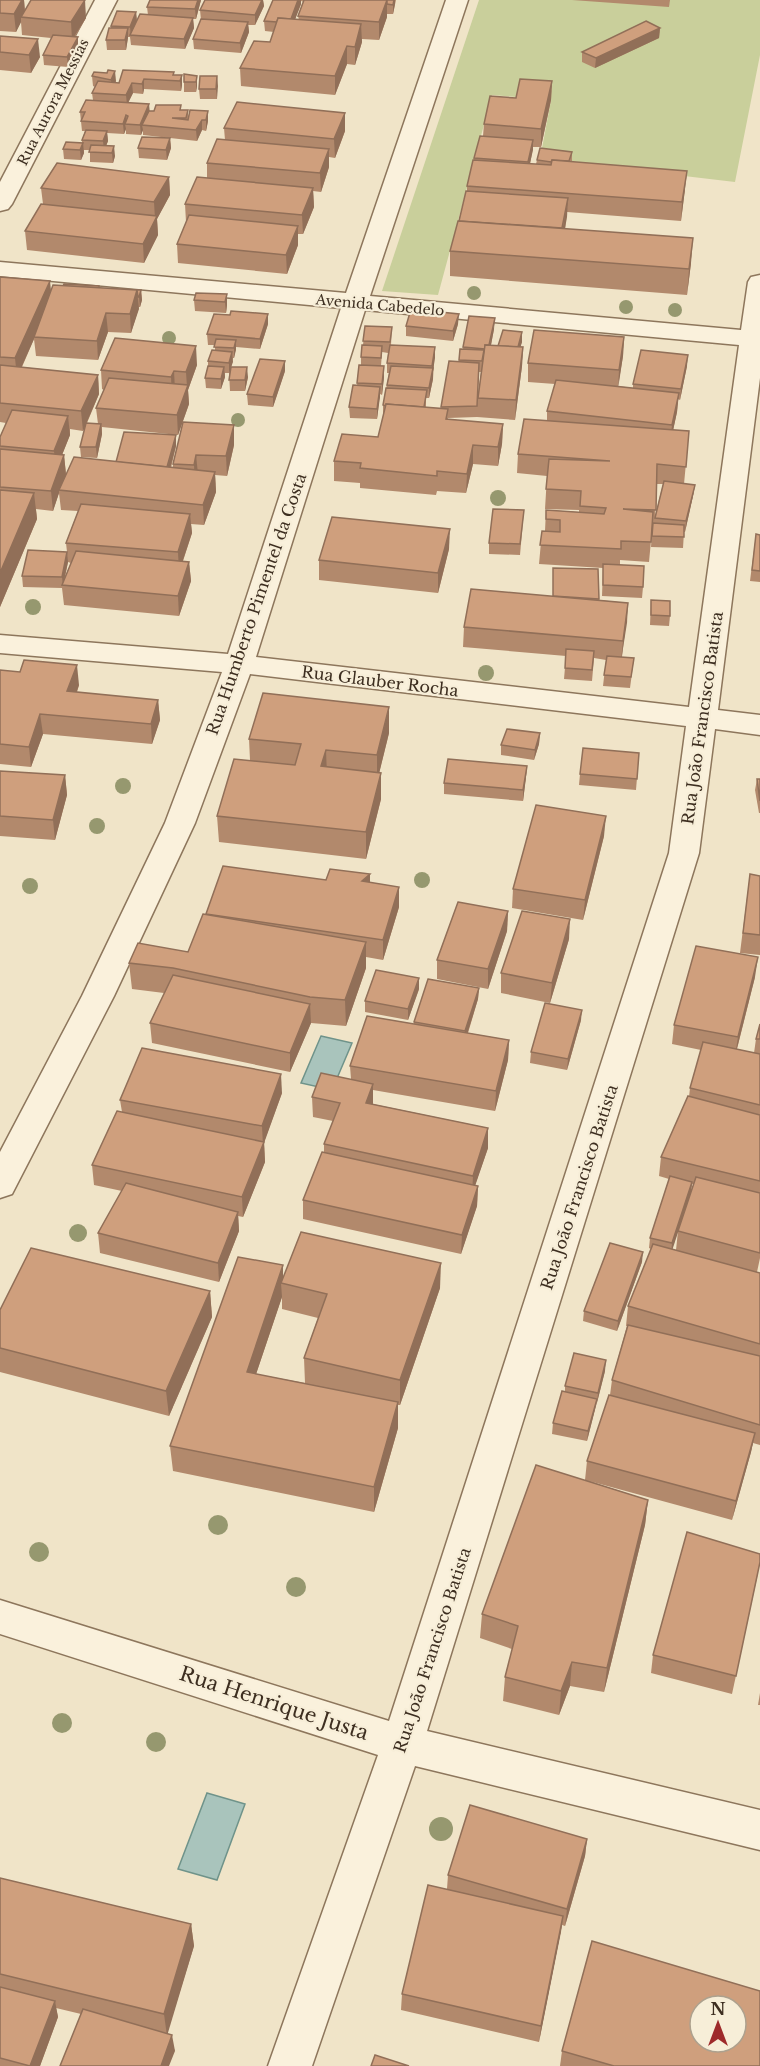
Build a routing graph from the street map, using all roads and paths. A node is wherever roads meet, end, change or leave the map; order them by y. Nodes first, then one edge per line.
1 (106, 0) edge
2 (458, 0) edge
3 (0, 204) edge
4 (0, 269) edge
5 (760, 282) edge
6 (355, 303) junction
7 (756, 339) edge
8 (0, 644) edge
9 (238, 664) junction
10 (703, 719) junction
11 (760, 725) edge
12 (0, 1185) edge
13 (0, 1617) edge
14 (402, 1744) junction
15 (760, 1830) edge
16 (290, 2066) edge

1 - 3 street, Rua Aurora Messias
2 - 6 street, Rua Humberto Pimentel da Costa
4 - 6 street, Avenida Cabedelo
5 - 7 street, Rua João Francisco Batista
6 - 7 street, Avenida Cabedelo
6 - 9 street, Rua Humberto Pimentel da Costa
7 - 10 street, Rua João Francisco Batista
8 - 9 street, Rua Glauber Rocha
9 - 10 street, Rua Glauber Rocha
9 - 12 street, Rua Humberto Pimentel da Costa
10 - 11 street, Rua Glauber Rocha
10 - 14 street, Rua João Francisco Batista
13 - 14 street, Rua Henrique Justa
14 - 15 street, Rua Henrique Justa
14 - 16 street, Rua João Francisco Batista

